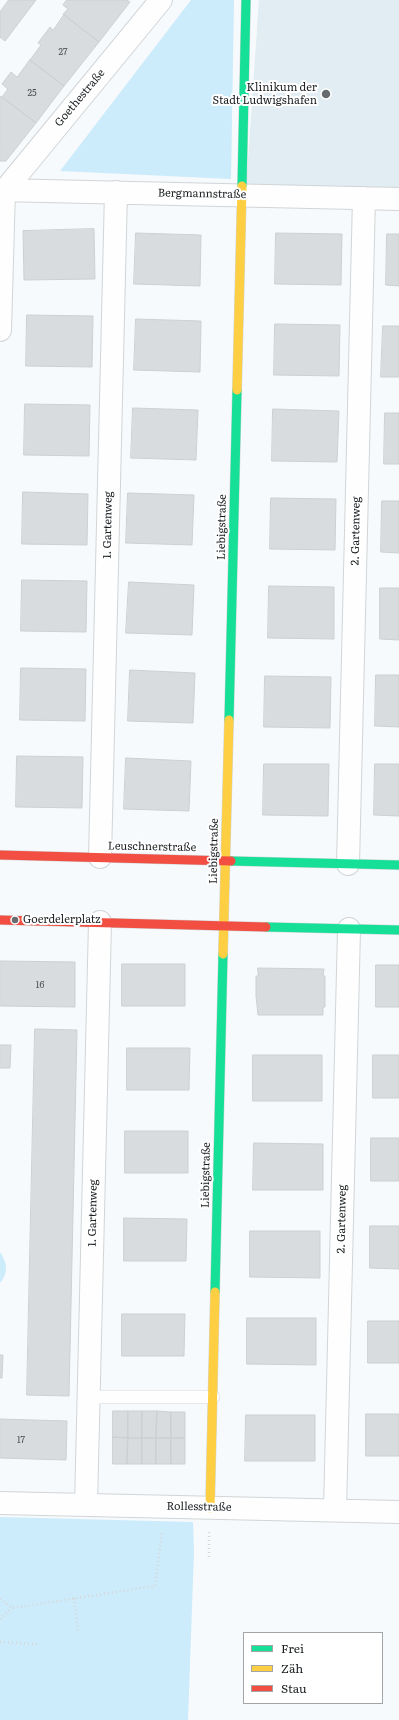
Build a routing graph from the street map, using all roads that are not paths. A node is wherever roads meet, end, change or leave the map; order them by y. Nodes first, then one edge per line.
1 (161, 0) edge
2 (246, 0) edge
3 (1, 192) edge
4 (116, 192) junction
5 (242, 195) junction
6 (364, 198) junction
7 (399, 199) edge
8 (0, 330) edge
9 (0, 854) edge
10 (100, 857) junction
11 (226, 861) junction
12 (348, 864) junction
13 (399, 865) edge
14 (0, 920) edge
15 (100, 922) junction
16 (224, 926) junction
17 (349, 929) junction
18 (399, 930) edge
19 (88, 1397) junction
20 (213, 1397) junction
21 (0, 1503) edge
22 (86, 1505) junction
23 (210, 1508) junction
24 (335, 1510) junction
25 (399, 1512) edge

1 - 3 street, Goethestraße
2 - 5 street, Liebigstraße
3 - 4 street, Bergmannstraße
3 - 8 street
4 - 5 street, Bergmannstraße
4 - 10 street, 1. Gartenweg
5 - 6 street, Bergmannstraße
5 - 11 street, Liebigstraße
6 - 7 street, Bergmannstraße
6 - 12 street, 2. Gartenweg
9 - 10 street, Leuschnerstraße
10 - 11 street, Leuschnerstraße
11 - 12 street, Leuschnerstraße
11 - 16 street, Liebigstraße
12 - 13 street, Leuschnerstraße
14 - 15 street
15 - 16 street
15 - 19 street, 1. Gartenweg
16 - 17 street
16 - 20 street, Liebigstraße
17 - 18 street
17 - 24 street, 2. Gartenweg
19 - 20 lane
19 - 22 street, 1. Gartenweg
20 - 23 street, Liebigstraße
21 - 22 street, Rollesstraße
22 - 23 street, Rollesstraße
23 - 24 street, Rollesstraße
24 - 25 street, Rollesstraße

